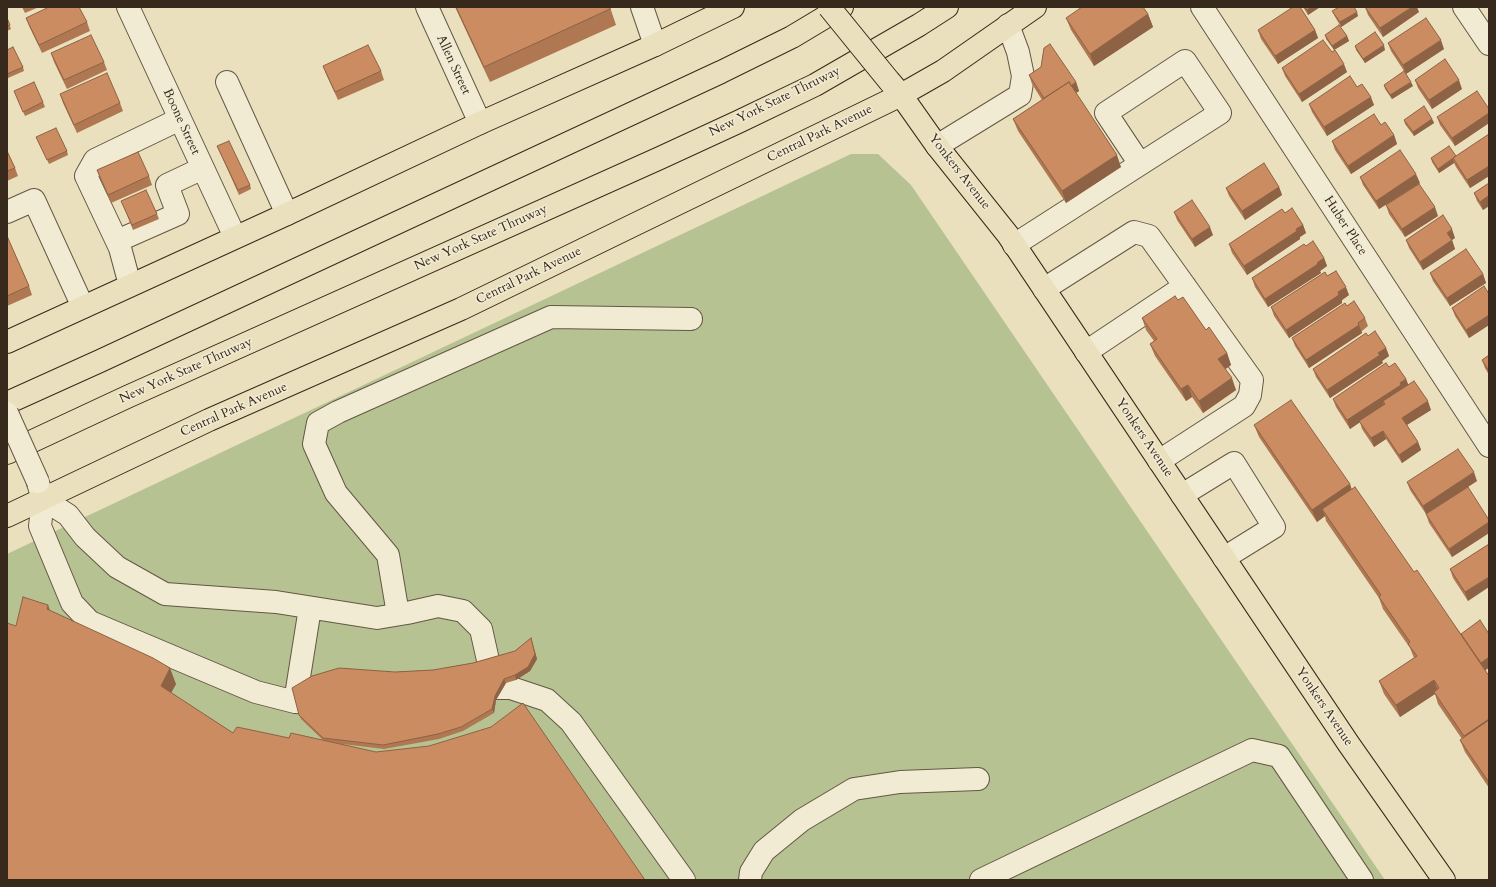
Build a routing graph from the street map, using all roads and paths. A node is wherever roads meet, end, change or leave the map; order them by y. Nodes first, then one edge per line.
1 (128, 7) edge
2 (426, 7) edge
3 (642, 7) edge
4 (732, 7) edge
5 (829, 7) edge
6 (842, 7) edge
7 (947, 7) edge
8 (1035, 7) edge
9 (1202, 7) edge
10 (1464, 7) edge
11 (1008, 25) junction
12 (655, 44) junction
13 (1489, 44) edge
14 (227, 82) dead end
15 (895, 88) junction
16 (180, 119) junction
17 (480, 123) junction
18 (937, 146) junction
19 (1140, 164) junction
20 (203, 168) junction
21 (7, 212) edge
22 (288, 214) junction
23 (235, 237) junction
24 (116, 241) junction
25 (1014, 245) junction
26 (130, 285) junction
27 (1185, 286) junction
28 (1044, 289) junction
29 (83, 306) junction
30 (691, 319) dead end
31 (7, 342) edge
32 (1086, 352) junction
33 (7, 403) edge
34 (7, 413) edge
35 (1489, 446) edge
36 (7, 453) edge
37 (1160, 461) junction
38 (41, 490) junction
39 (1182, 495) junction
40 (7, 516) edge
41 (1224, 558) junction
42 (310, 608) junction
43 (398, 614) junction
44 (494, 688) junction
45 (454, 695) edge
46 (295, 702) junction
47 (347, 704) edge
48 (978, 779) dead end
49 (684, 880) edge
50 (750, 880) edge
51 (981, 880) edge
52 (1362, 880) edge
53 (1444, 880) edge

1 - 16 street, Boone Street
2 - 17 street, Allen Street
3 - 12 street
4 - 12 main road
5 - 15 main road, Yonkers Avenue, bridge
6 - 33 main road
7 - 36 main road, New York State Thruway
8 - 11 main road, Central Park Avenue
9 - 35 street, Huber Place
10 - 13 street
11 - 15 main road, Central Park Avenue
11 - 18 street
12 - 17 main road
14 - 22 street
15 - 18 main road, Yonkers Avenue
15 - 38 main road, Central Park Avenue
16 - 20 street, Boone Street
16 - 24 street
17 - 22 main road
18 - 25 main road, Yonkers Avenue
19 - 19 street
19 - 25 street
20 - 23 street, Boone Street
20 - 24 street
21 - 29 street
22 - 23 main road
23 - 26 main road
24 - 26 street
25 - 28 main road, Yonkers Avenue
26 - 29 main road
27 - 28 street
27 - 32 street
27 - 37 street
28 - 32 main road, Yonkers Avenue
29 - 31 main road
30 - 43 street
32 - 37 main road, Yonkers Avenue
34 - 38 street, bridge
37 - 39 main road, Yonkers Avenue
38 - 40 main road, Central Park Avenue
38 - 42 street
38 - 46 street
39 - 41 main road, Yonkers Avenue
39 - 41 street
41 - 53 main road, Yonkers Avenue
42 - 43 street
42 - 46 street
43 - 44 street
44 - 45 street
44 - 49 street
46 - 47 street
48 - 50 street
51 - 52 street

